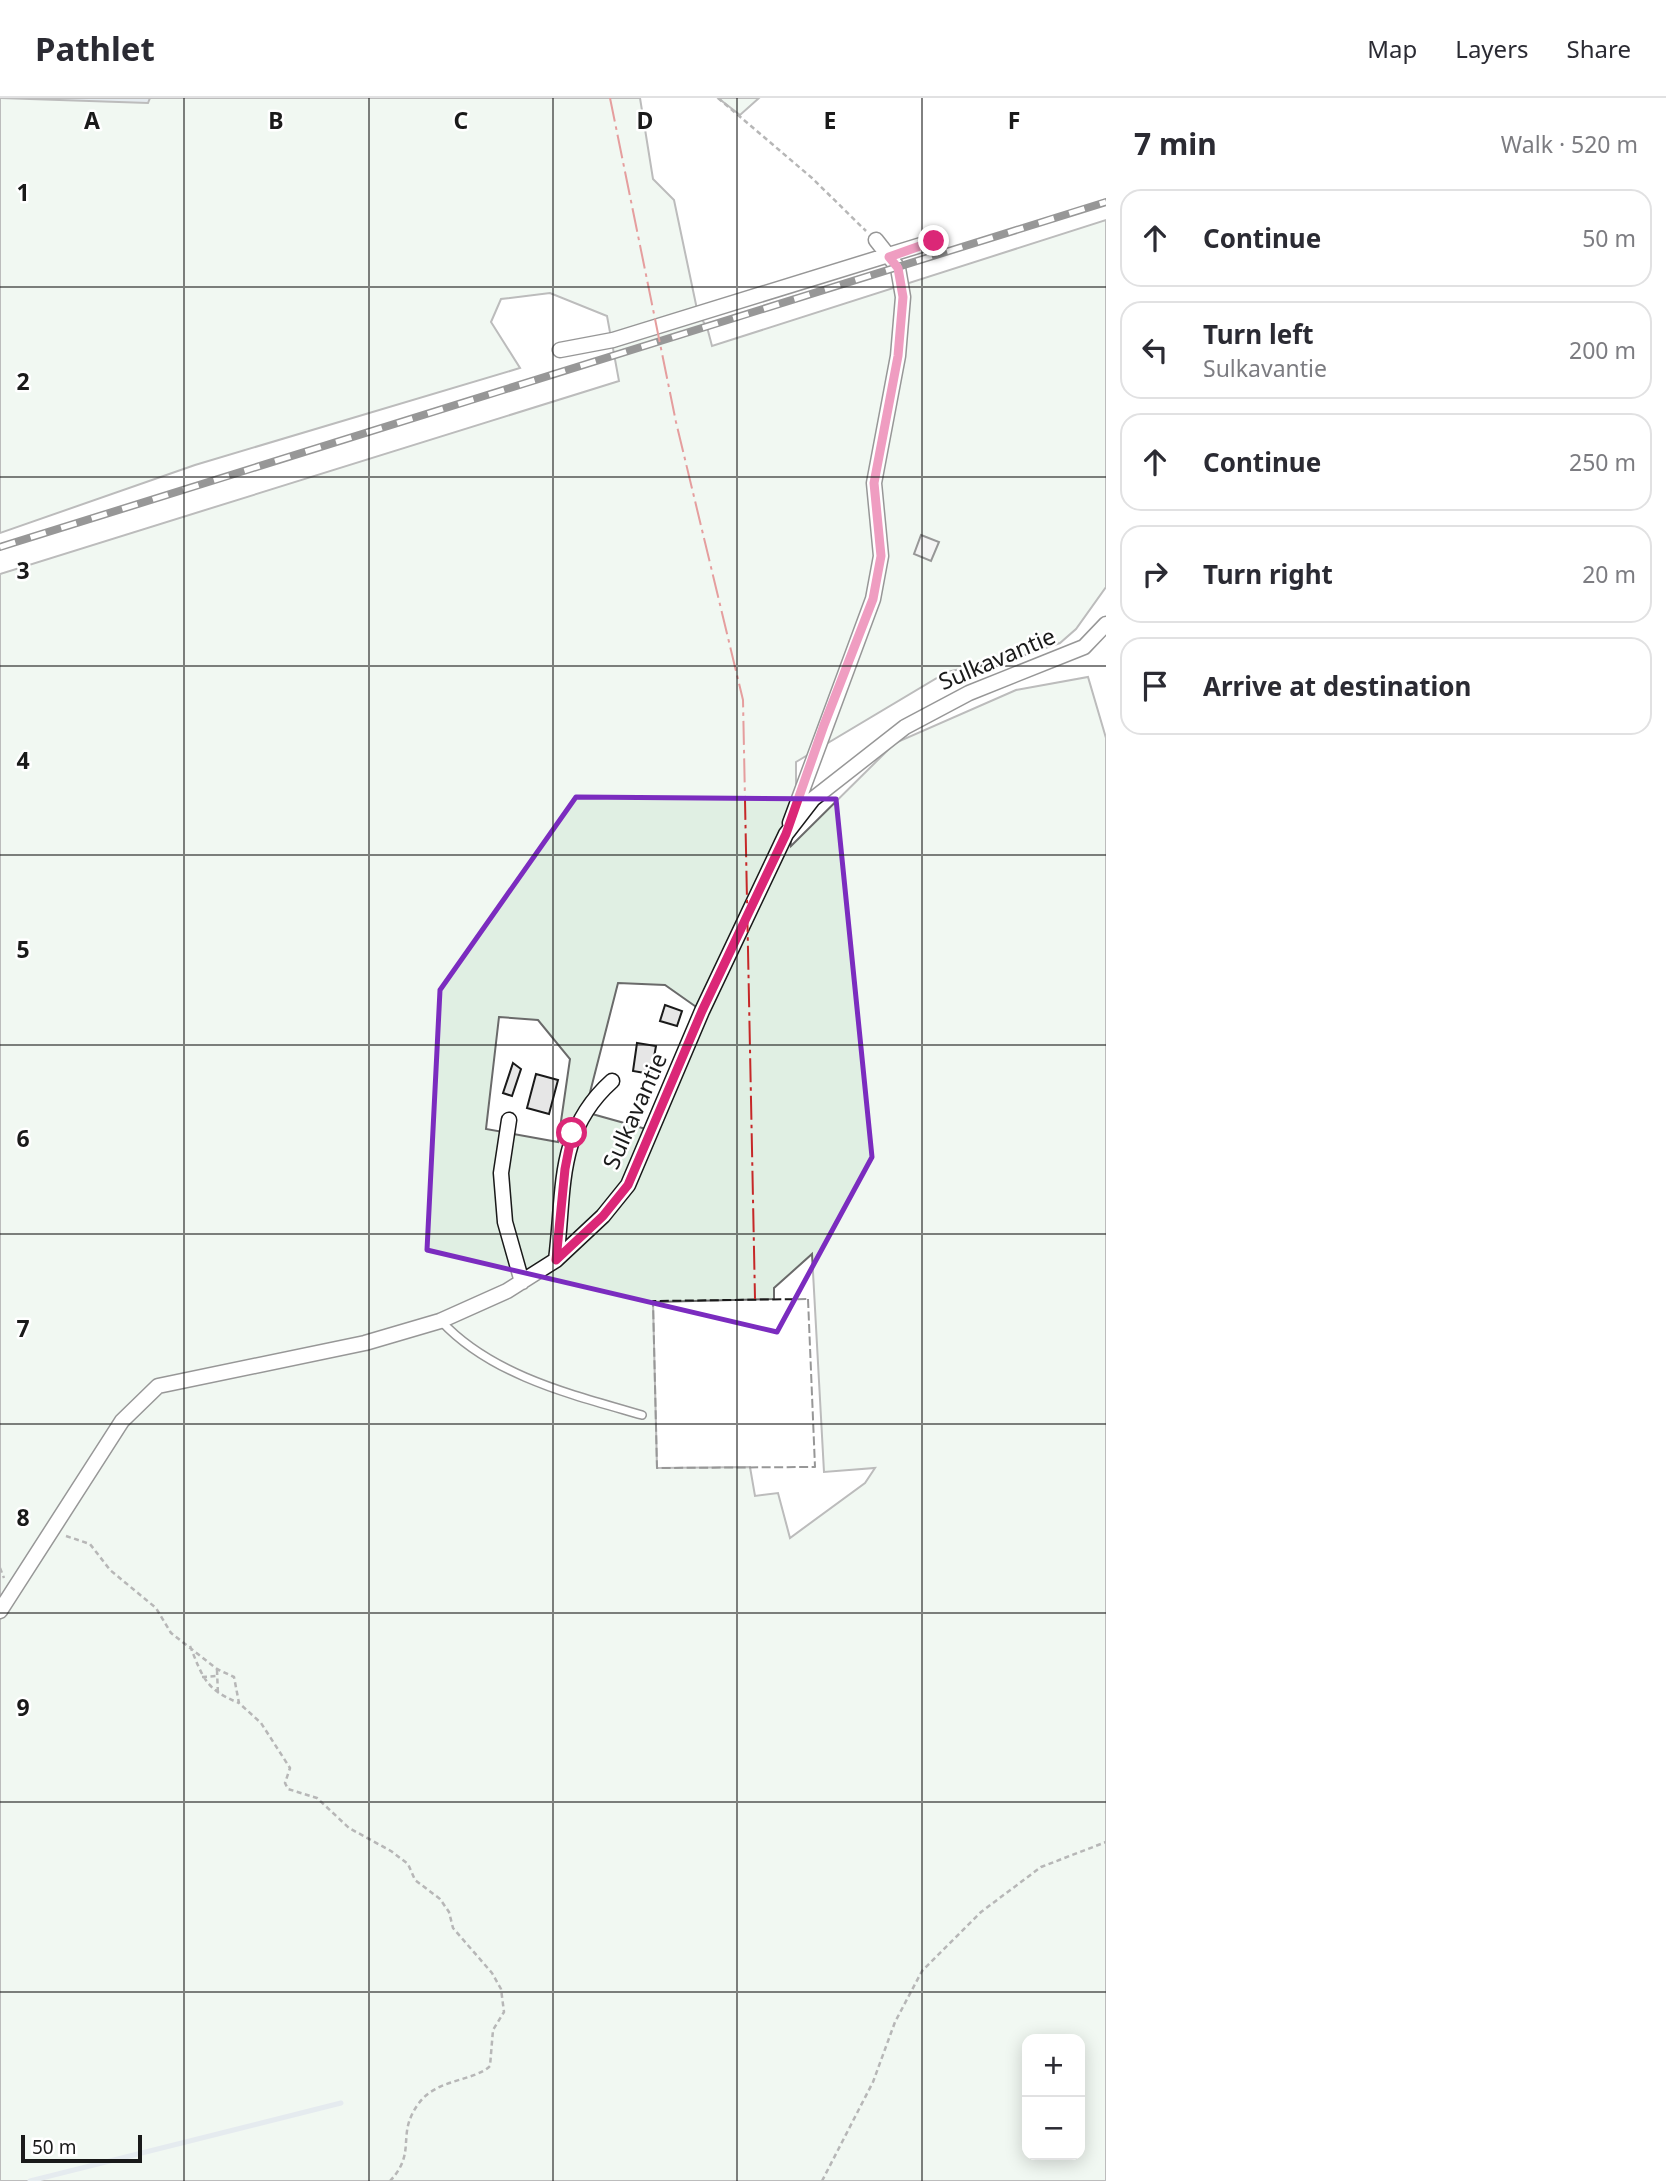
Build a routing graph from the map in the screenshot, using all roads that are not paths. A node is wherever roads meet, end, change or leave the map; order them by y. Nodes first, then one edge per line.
1 (876, 240) road end
2 (934, 241) dead end
3 (889, 257) junction
4 (560, 350) dead end
5 (1106, 624) edge
6 (786, 834) junction
7 (612, 1081) dead end
8 (509, 1120) dead end
9 (556, 1260) junction
10 (522, 1282) junction
11 (440, 1321) junction
12 (642, 1415) dead end
13 (0, 1611) edge

1 - 3 street
2 - 3 street
3 - 4 street
3 - 6 street
5 - 6 street, Sulkavantie
6 - 9 street, Sulkavantie
7 - 9 street
8 - 10 street
9 - 10 street, Sulkavantie
10 - 11 street, Sulkavantie
11 - 12 lane
11 - 13 street, Sulkavantie

